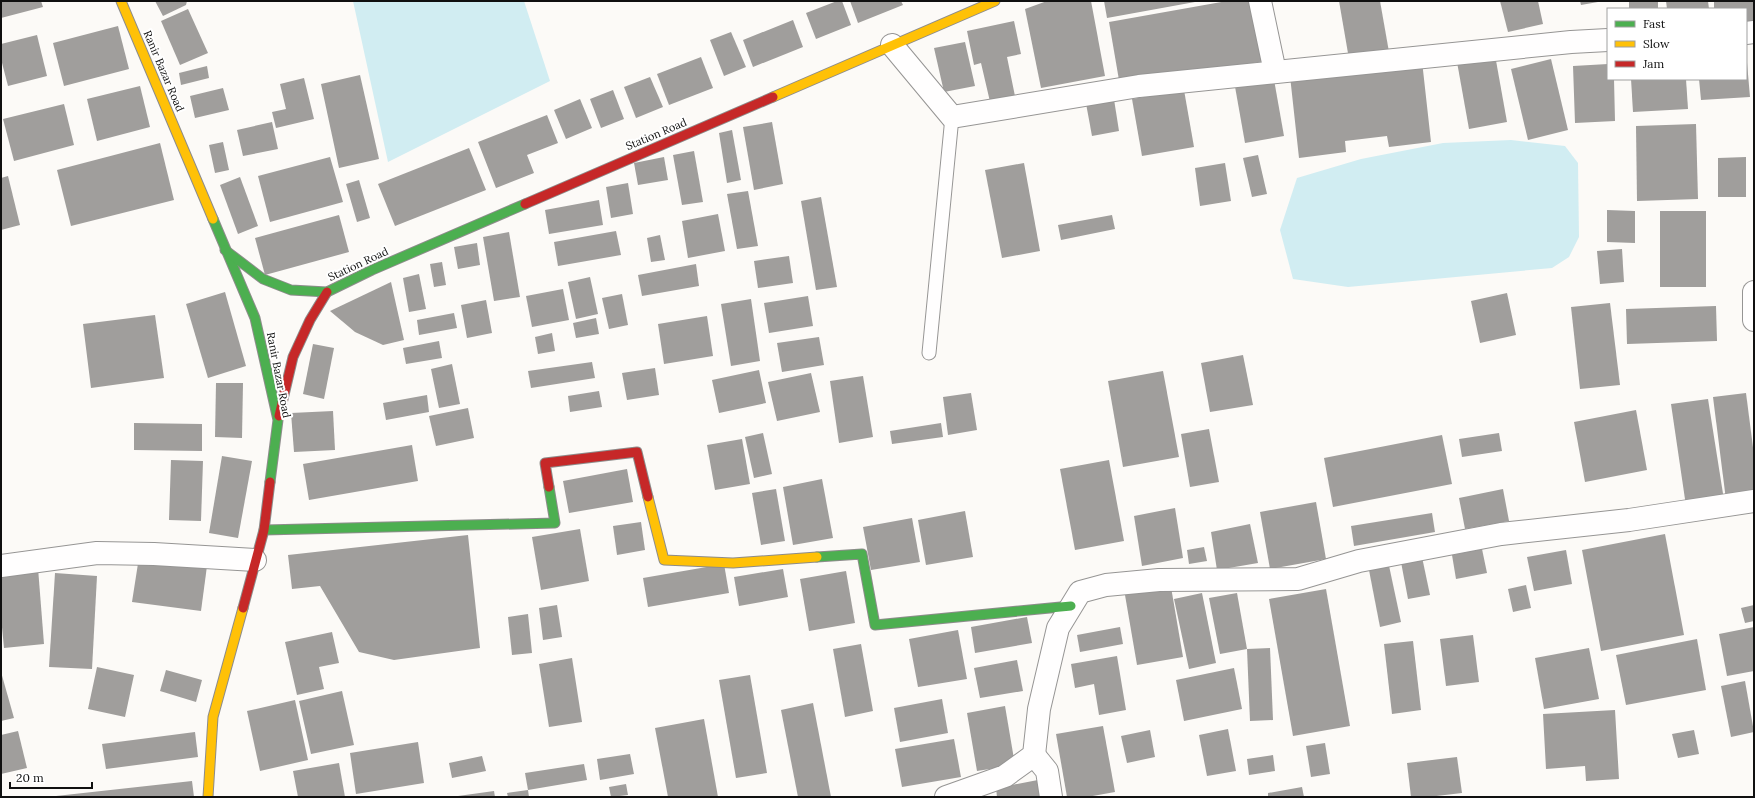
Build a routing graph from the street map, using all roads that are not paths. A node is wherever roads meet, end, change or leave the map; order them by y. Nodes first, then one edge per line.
1 (121, 1) edge
2 (995, 1) edge
3 (1260, 1) edge
4 (1607, 40) edge
5 (892, 44) junction
6 (1275, 72) junction
7 (952, 117) junction
8 (225, 250) junction
9 (327, 292) junction
10 (1754, 292) edge
11 (1754, 320) edge
12 (929, 353) dead end
13 (278, 420) junction
14 (1754, 501) edge
15 (264, 530) junction
16 (255, 560) junction
17 (1, 566) edge
18 (1071, 606) junction
19 (1034, 755) junction
20 (208, 797) edge
21 (946, 797) edge
22 (1051, 797) edge

1 - 8 street, Ranir Bazar Road
2 - 5 street, Station Road
3 - 6 street
4 - 6 street
5 - 7 street
5 - 9 street, Station Road
6 - 7 street
7 - 12 lane
8 - 9 street, Station Road
8 - 13 street, Ranir Bazar Road
9 - 13 street, Station Road
10 - 11 street
13 - 15 street, Ranir Bazar Road
14 - 18 street
15 - 16 street, Ranir Bazar Road
15 - 18 street
16 - 17 street
16 - 20 street, Ranir Bazar Road
18 - 19 street
19 - 21 street
19 - 22 street

